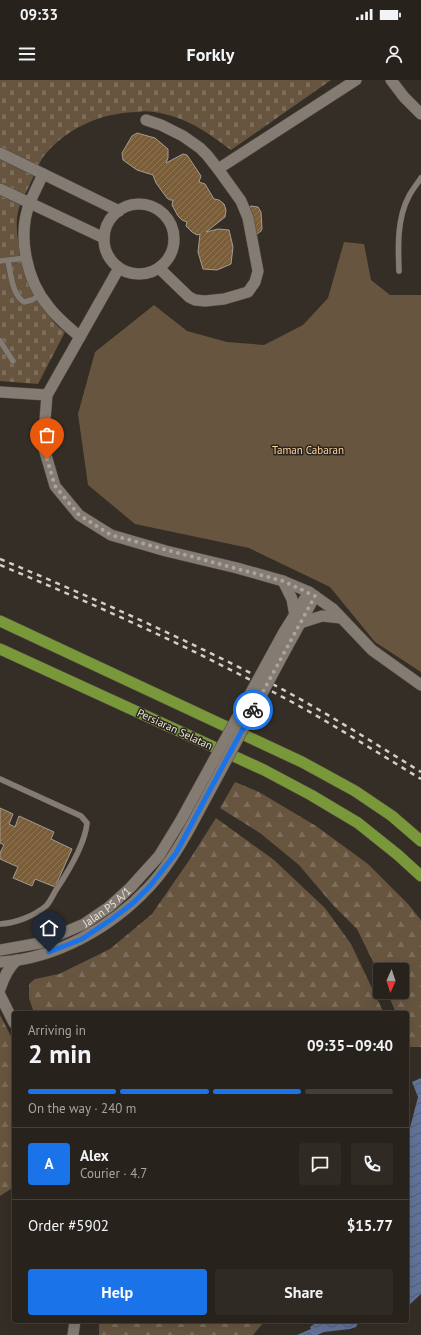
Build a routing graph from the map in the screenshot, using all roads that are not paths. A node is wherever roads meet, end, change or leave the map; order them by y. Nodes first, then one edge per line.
1 (356, 80) edge
2 (391, 80) edge
3 (421, 114) edge
4 (146, 120) dead end
5 (0, 153) edge
6 (218, 168) junction
7 (43, 174) junction
8 (421, 178) edge
9 (0, 189) edge
10 (29, 203) junction
11 (119, 211) junction
12 (104, 238) junction
13 (26, 258) junction
14 (8, 261) junction
15 (0, 262) edge
16 (119, 268) junction
17 (159, 268) junction
18 (399, 271) dead end
19 (40, 295) junction
20 (80, 337) junction
21 (0, 341) edge
22 (13, 361) dead end
23 (0, 392) edge
24 (47, 395) junction
25 (283, 581) junction
26 (312, 594) junction
27 (341, 618) junction
28 (297, 619) junction
29 (0, 621) edge
30 (288, 635) junction
31 (0, 648) edge
32 (421, 685) edge
33 (0, 779) edge
34 (421, 841) edge
35 (421, 876) edge
36 (0, 924) edge
37 (0, 950) edge
38 (18, 960) junction
39 (0, 962) edge
40 (0, 995) edge
41 (12, 1019) edge
42 (75, 1323) edge
43 (73, 1335) edge

1 - 6 street
2 - 3 street
4 - 6 street
5 - 7 street
6 - 17 street
7 - 10 street
7 - 11 street
8 - 18 lane
9 - 10 street
10 - 12 street
10 - 13 street
11 - 12 street
11 - 17 street
12 - 16 street
13 - 14 lane
13 - 19 street
14 - 15 lane
14 - 19 lane
16 - 17 street
16 - 20 street
19 - 20 street
20 - 24 street
21 - 22 lane
23 - 24 street
24 - 25 street
25 - 26 street
25 - 28 street
26 - 27 street
26 - 28 street
27 - 28 street
27 - 32 street
28 - 30 street
29 - 34 main road
30 - 37 street, Jalan P5 A/1, bridge
30 - 38 street, Jalan P5 A/1, bridge
31 - 35 main road, Persiaran Selatan
33 - 36 lane
38 - 39 street, Jalan P5 A/1
38 - 40 street
40 - 41 street
42 - 43 street

